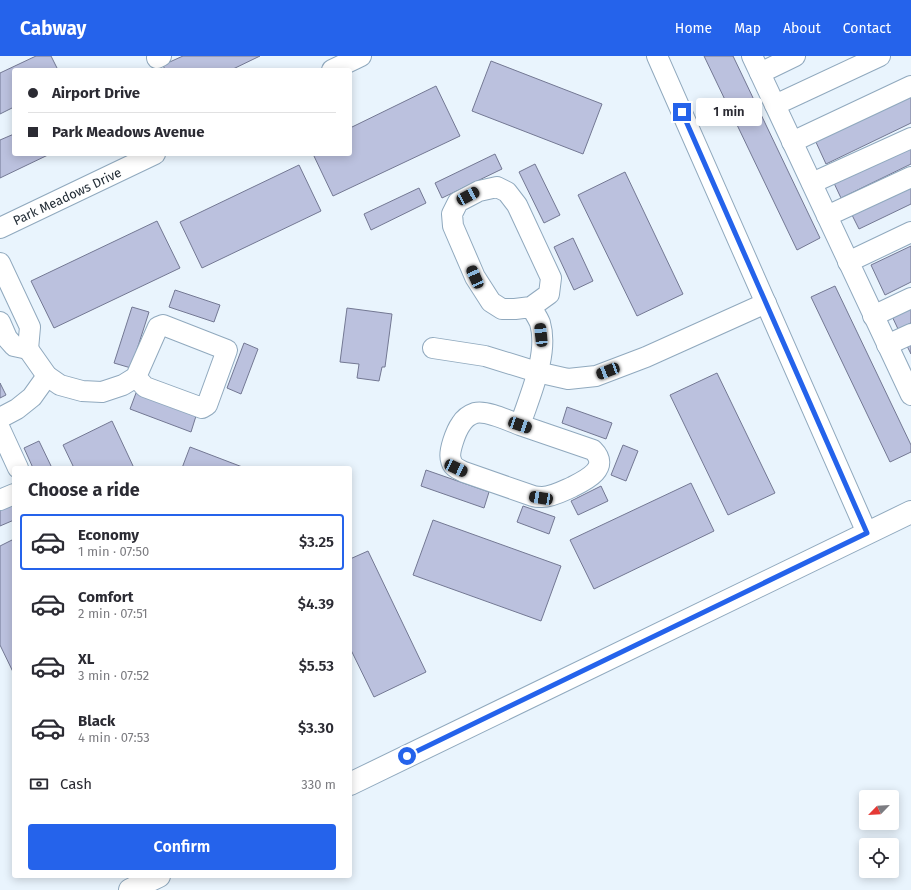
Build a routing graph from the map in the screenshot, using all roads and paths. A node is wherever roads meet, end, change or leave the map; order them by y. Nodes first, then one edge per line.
1 (361, 56) edge
2 (657, 56) edge
3 (795, 56) edge
4 (880, 56) edge
5 (756, 64) edge
6 (336, 68) edge
7 (911, 86) edge
8 (775, 105) junction
9 (911, 138) edge
10 (792, 142) junction
11 (151, 156) edge
12 (911, 177) edge
13 (812, 183) junction
14 (827, 216) junction
15 (0, 228) edge
16 (911, 232) edge
17 (848, 262) junction
18 (0, 263) edge
19 (911, 298) edge
20 (766, 303) junction
21 (531, 307) junction
22 (873, 316) junction
23 (0, 322) edge
24 (911, 334) edge
25 (888, 345) junction
26 (433, 348) dead end
27 (28, 349) junction
28 (537, 372) junction
29 (47, 376) junction
30 (136, 377) junction
31 (908, 383) edge
32 (0, 418) edge
33 (520, 425) junction
34 (0, 429) edge
35 (17, 466) edge
36 (12, 495) edge
37 (0, 500) edge
38 (911, 512) edge
39 (867, 533) junction
40 (352, 783) edge
41 (155, 878) edge
42 (130, 890) edge

1 - 6 street
2 - 20 street
3 - 5 street
4 - 8 street
5 - 8 street
7 - 10 street
8 - 10 street
9 - 13 street
10 - 13 street
11 - 15 street, Park Meadows Drive
12 - 14 street
13 - 14 street
14 - 17 street
16 - 17 street
17 - 22 street
18 - 27 street
19 - 22 street
20 - 28 street
20 - 39 street
21 - 21 street
21 - 28 street
22 - 25 street
23 - 27 street
24 - 25 street
25 - 31 street
26 - 28 street
27 - 29 street
28 - 33 street
29 - 30 street
29 - 32 street
30 - 30 street
33 - 33 street
34 - 35 street
36 - 37 street
38 - 39 main road
39 - 40 main road
41 - 42 main road

